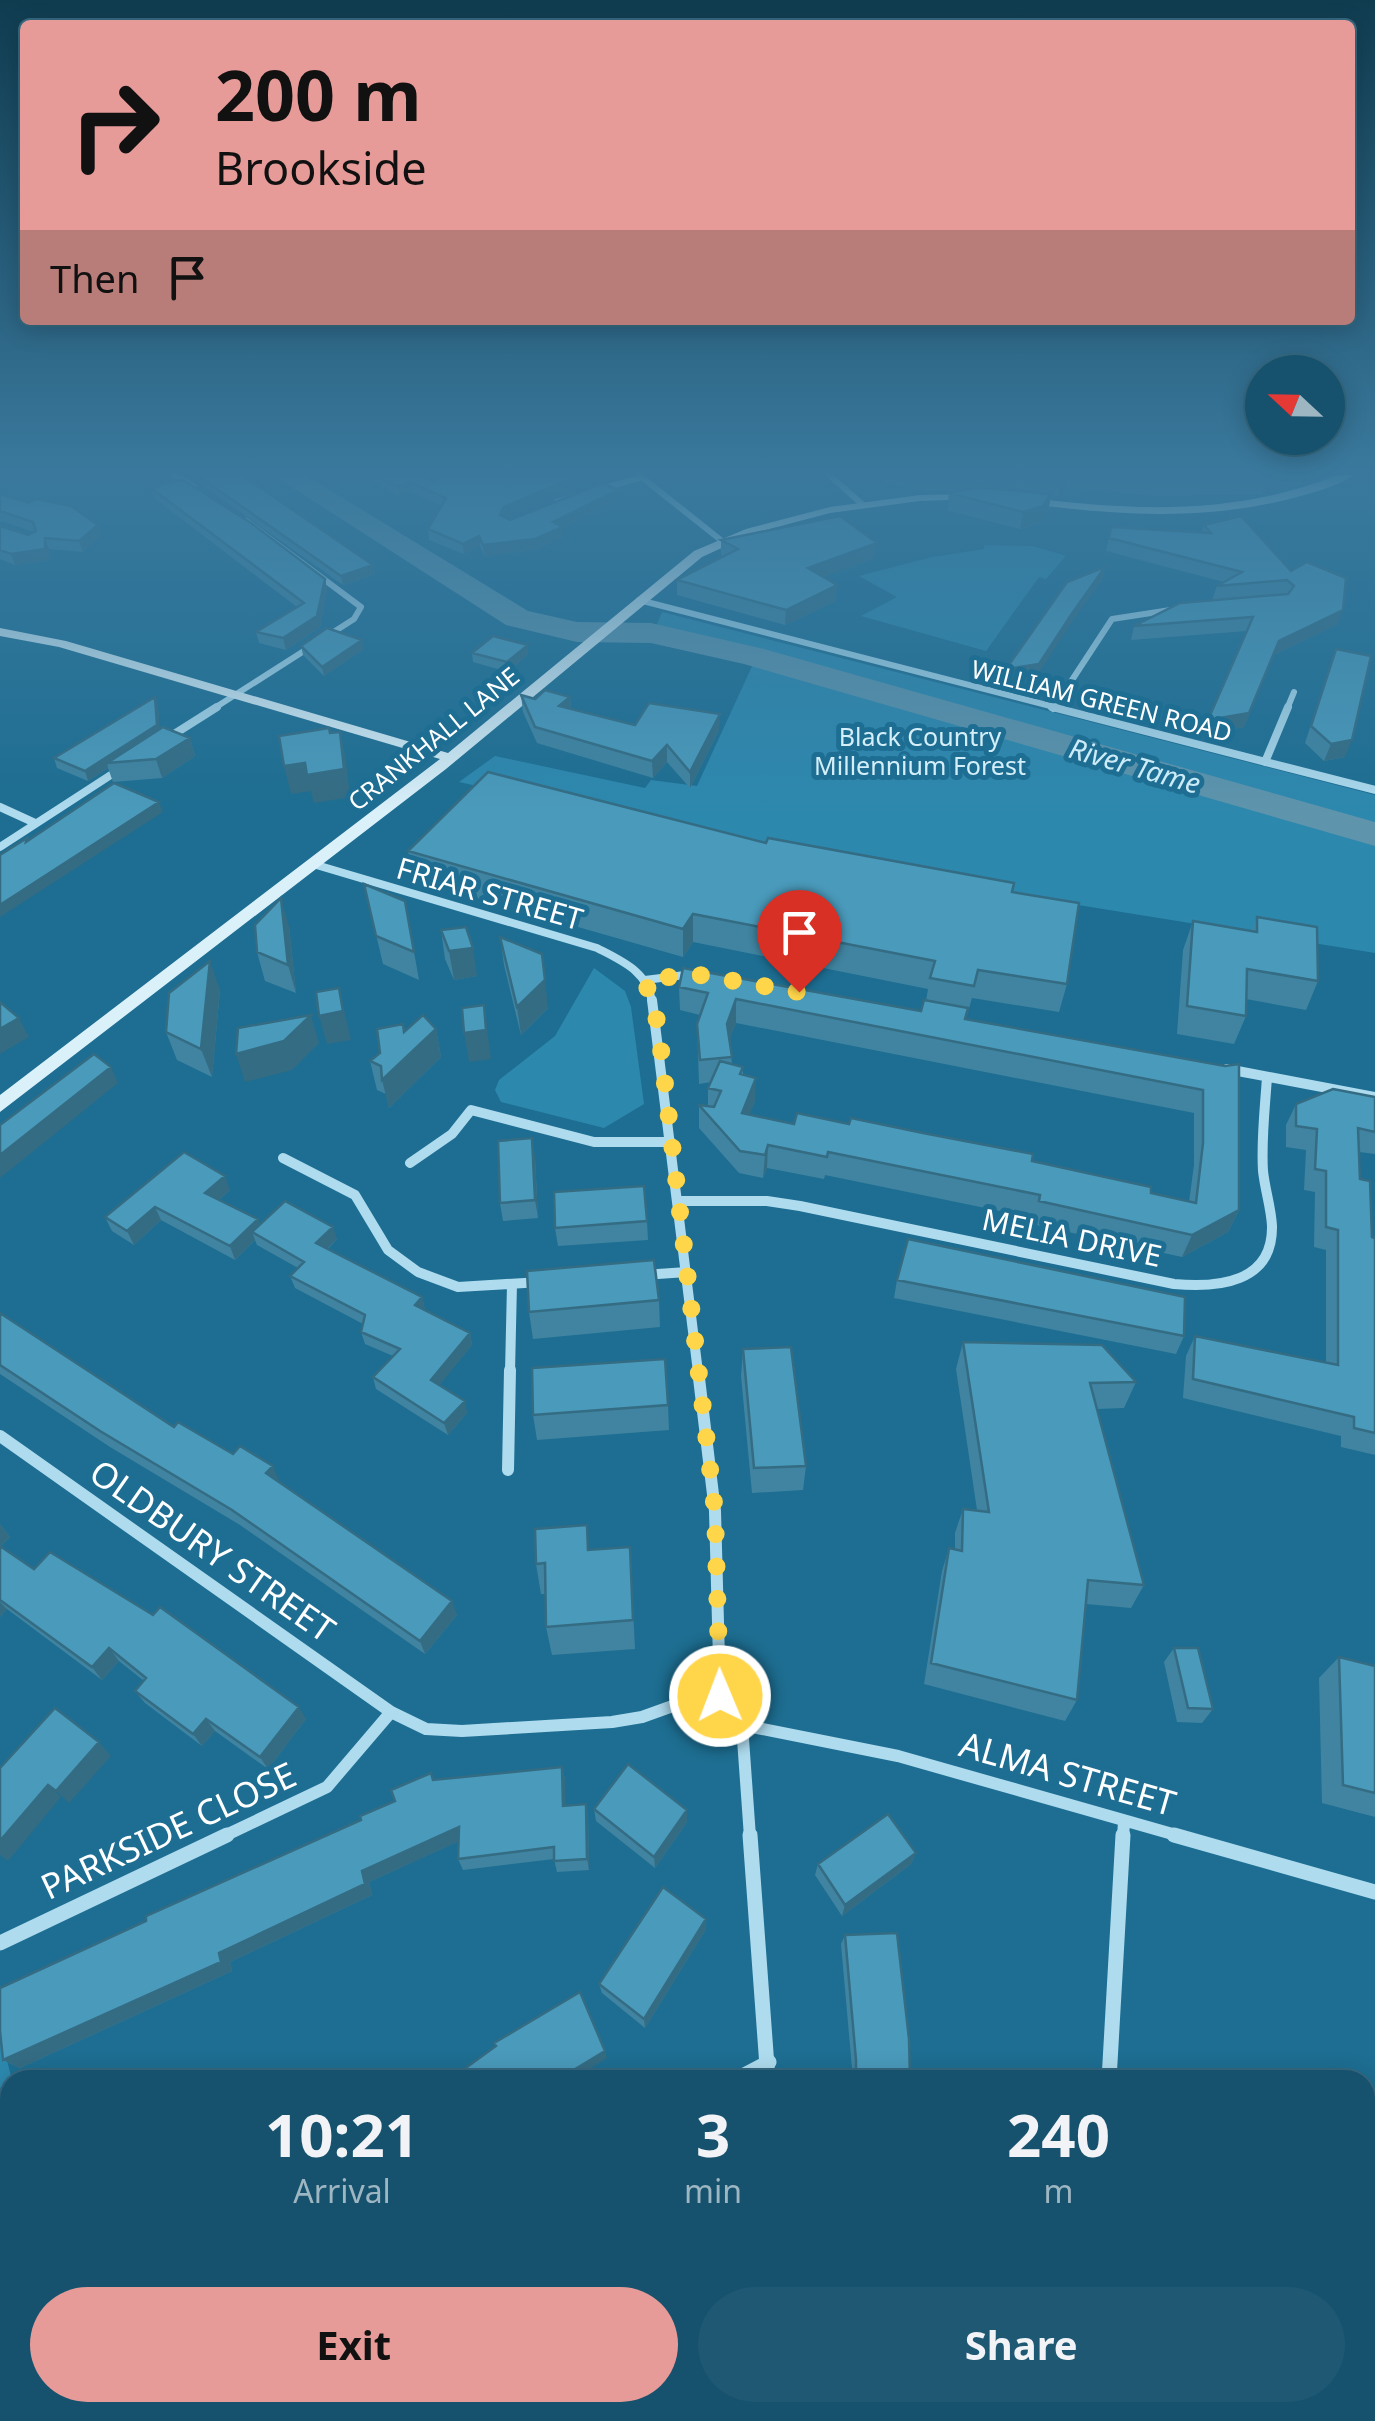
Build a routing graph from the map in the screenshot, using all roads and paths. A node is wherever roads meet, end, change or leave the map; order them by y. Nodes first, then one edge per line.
1 (335, 588) edge
2 (654, 588) edge
3 (640, 600) junction
4 (1188, 608) edge
5 (0, 632) edge
6 (1294, 692) dead end
7 (236, 694) junction
8 (1052, 709) junction
9 (152, 748) edge
10 (136, 758) edge
11 (451, 758) junction
12 (1265, 762) junction
13 (1375, 790) edge
14 (0, 808) edge
15 (36, 824) junction
16 (0, 846) edge
17 (313, 864) junction
18 (702, 975) edge
19 (645, 980) junction
20 (1214, 1067) edge
21 (1267, 1077) junction
22 (1375, 1097) edge
23 (0, 1105) edge
24 (671, 1142) junction
25 (283, 1158) dead end
26 (410, 1163) dead end
27 (679, 1201) junction
28 (686, 1272) junction
29 (628, 1276) edge
30 (551, 1282) edge
31 (512, 1284) junction
32 (0, 1436) edge
33 (508, 1470) dead end
34 (720, 1689) junction
35 (391, 1712) junction
36 (742, 1725) junction
37 (1124, 1822) junction
38 (1375, 1892) edge
39 (0, 1942) edge
40 (769, 2062) junction
41 (753, 2070) edge
42 (769, 2070) edge
43 (1110, 2070) edge

1 - 7 street
2 - 3 street, CRANKHALL LANE
3 - 8 street, WILLIAM GREEN ROAD
3 - 11 street, CRANKHALL LANE
4 - 8 street
5 - 7 street
6 - 12 street, WILLIAM GREEN ROAD
7 - 9 street
7 - 11 street
8 - 12 street, WILLIAM GREEN ROAD
10 - 15 street
11 - 17 street, CRANKHALL LANE
12 - 13 street, WILLIAM GREEN ROAD
14 - 15 street
15 - 16 street
17 - 19 street, FRIAR STREET
17 - 23 street, CRANKHALL LANE
18 - 19 street
19 - 24 street
20 - 21 street
21 - 22 street
21 - 27 street, MELIA DRIVE
24 - 26 street
24 - 27 street
25 - 31 street
27 - 28 street
28 - 29 street
28 - 34 street
30 - 31 street
31 - 33 street
32 - 35 street, OLDBURY STREET
34 - 35 street
34 - 36 street
35 - 39 street, PARKSIDE CLOSE
36 - 37 street, ALMA STREET
36 - 40 street
37 - 38 street, ALMA STREET
37 - 43 street
40 - 41 street
40 - 42 street

